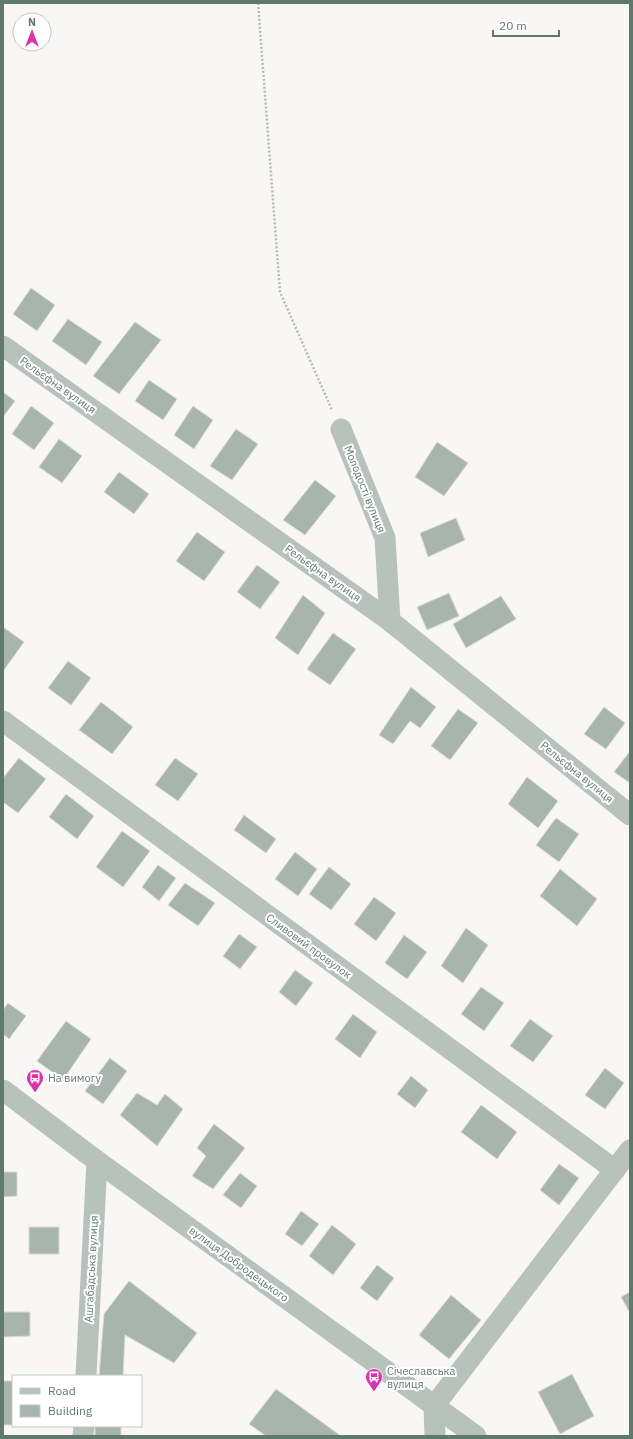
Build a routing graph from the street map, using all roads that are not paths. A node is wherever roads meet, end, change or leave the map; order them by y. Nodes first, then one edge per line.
1 (3, 346) edge
2 (341, 429) road end
3 (390, 621) junction
4 (3, 721) edge
5 (630, 815) edge
6 (3, 1090) edge
7 (630, 1150) edge
8 (97, 1161) junction
9 (615, 1170) junction
10 (86, 1375) edge
11 (434, 1406) junction
12 (435, 1436) edge
13 (476, 1436) edge

1 - 3 street, Рельєфна вулиця
2 - 3 street, Молодості вулиця
3 - 5 street, Рельєфна вулиця
4 - 9 street, Сливовий провулок
6 - 8 street, вулиця Добродецького
7 - 9 street
8 - 10 street, Ашгабадська вулиця
8 - 11 street, вулиця Добродецького
9 - 11 street
11 - 12 street
11 - 13 street, вулиця Добродецького

